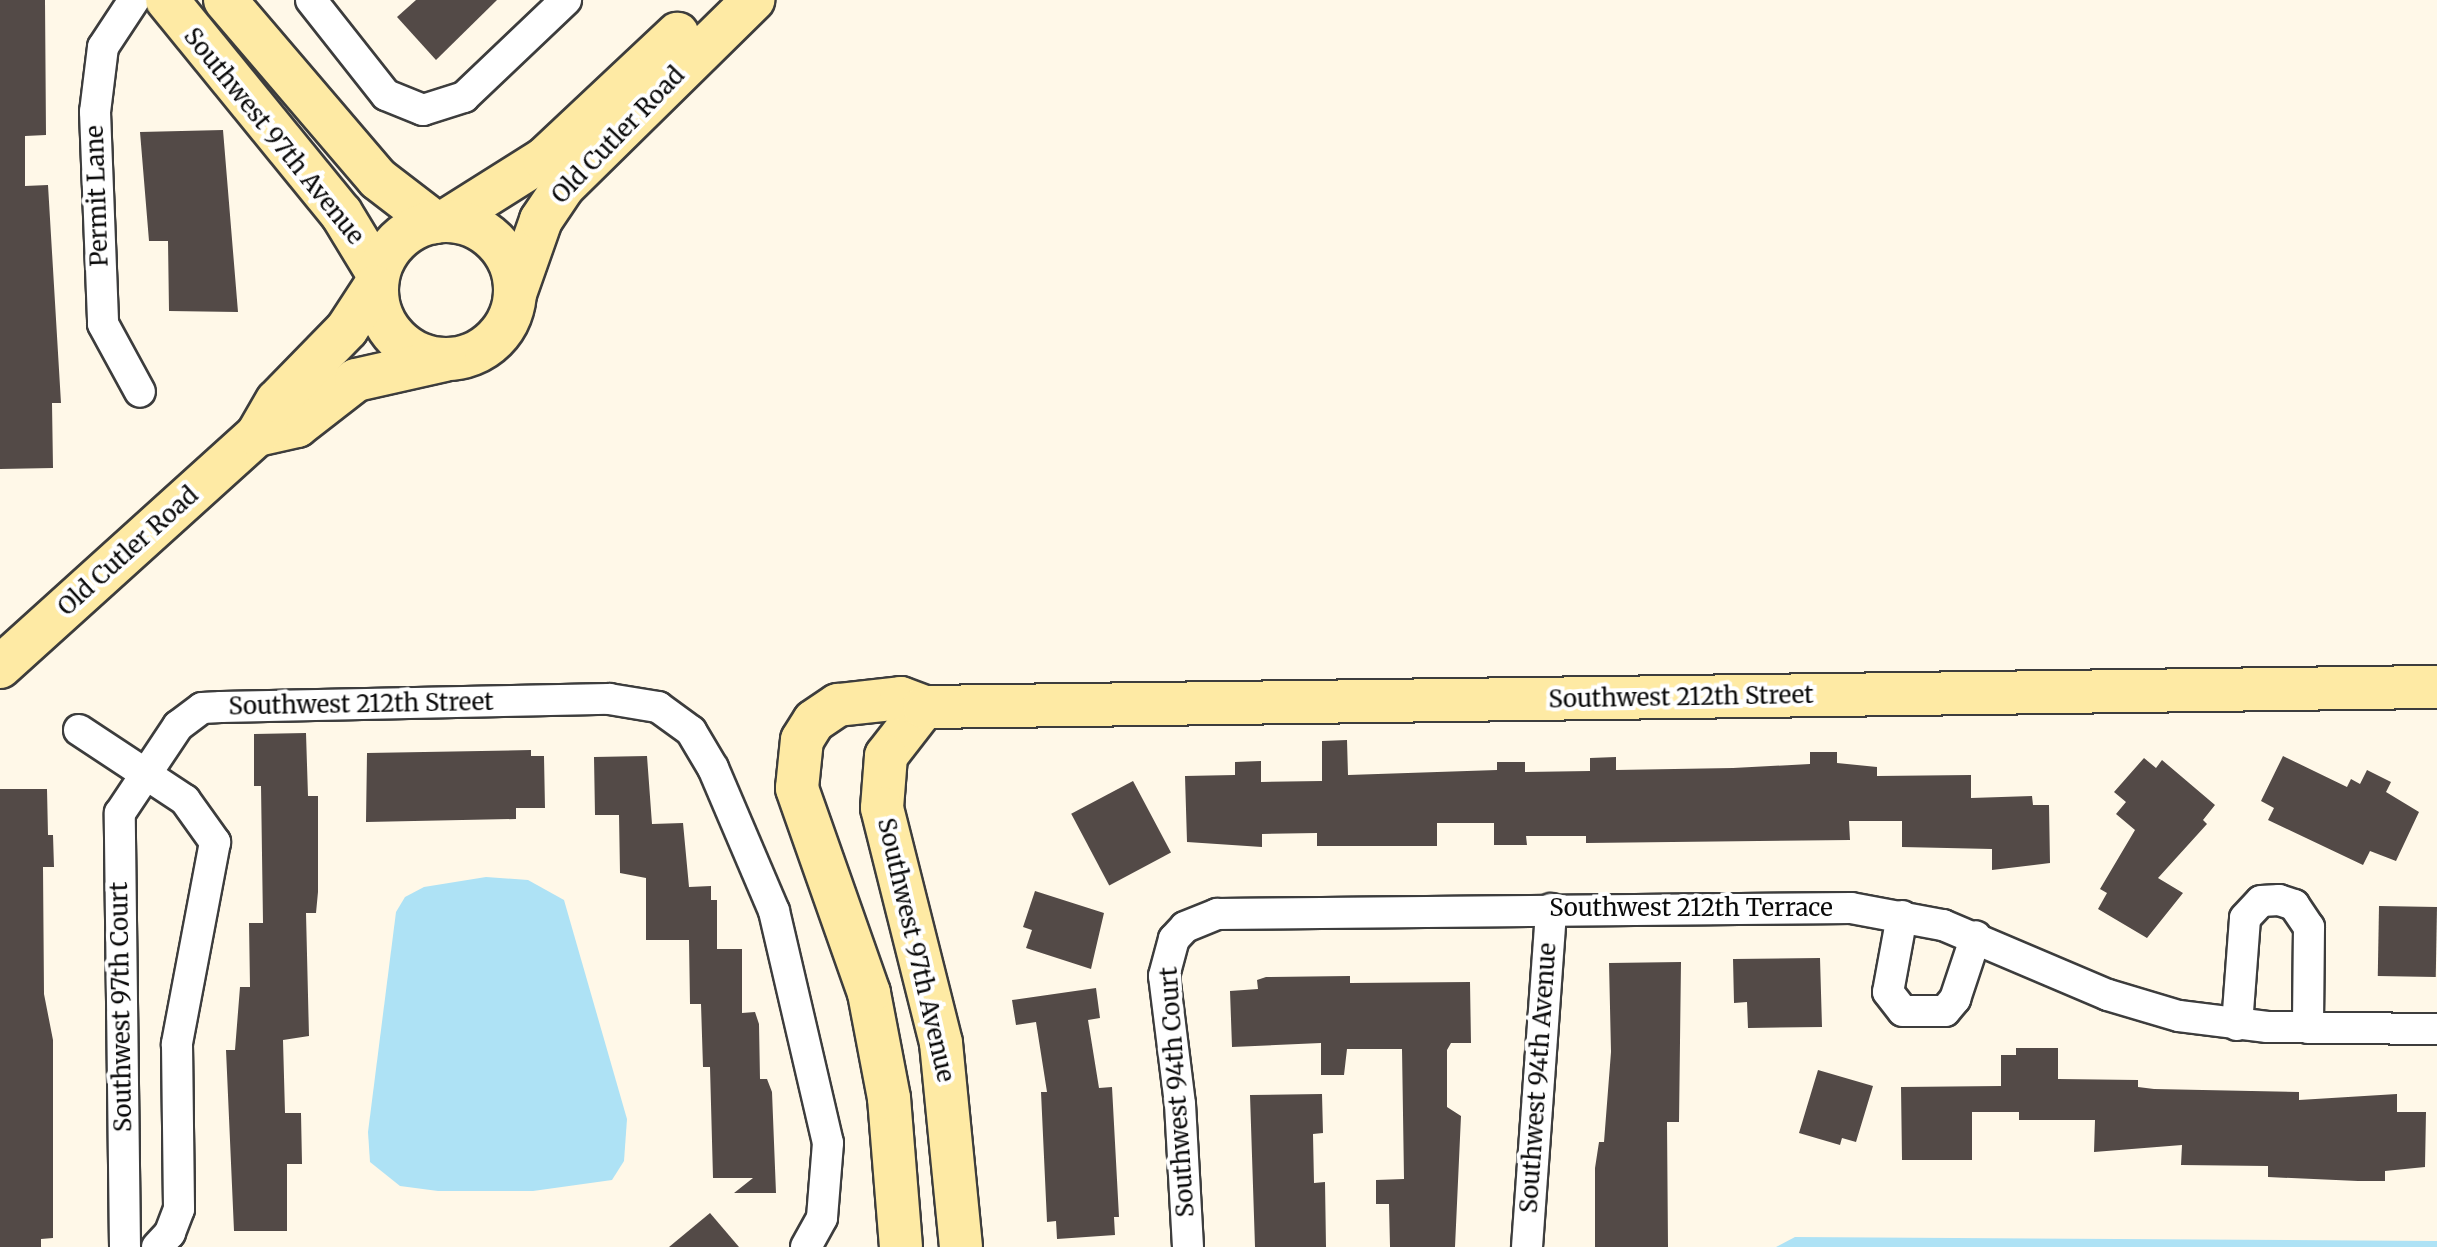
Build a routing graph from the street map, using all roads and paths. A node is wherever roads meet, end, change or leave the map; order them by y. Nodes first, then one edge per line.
1 (134, 0) edge
2 (167, 0) edge
3 (225, 0) edge
4 (311, 0) edge
5 (566, 0) edge
6 (713, 0) edge
7 (753, 0) edge
8 (440, 221) junction
9 (376, 280) junction
10 (516, 291) junction
11 (445, 360) junction
12 (140, 392) dead end
13 (257, 435) junction
14 (0, 667) edge
15 (2437, 687) edge
16 (924, 707) junction
17 (79, 730) dead end
18 (141, 773) junction
19 (1551, 909) junction
20 (1902, 916) junction
21 (1976, 936) junction
22 (1174, 939) joint
23 (2237, 1025) junction
24 (2308, 1028) junction
25 (2437, 1029) edge
26 (125, 1247) edge
27 (157, 1247) edge
28 (806, 1247) edge
29 (901, 1247) edge
30 (961, 1247) edge
31 (1188, 1247) edge
32 (1527, 1247) edge

1 - 12 street, Permit Lane
2 - 9 street, Southwest 97th Avenue
3 - 8 street, Southwest 97th Avenue
4 - 5 street
6 - 8 street, Old Cutler Road
7 - 10 street, Old Cutler Road
8 - 9 street
8 - 10 street
9 - 11 street
9 - 13 street, Old Cutler Road
10 - 11 street
11 - 13 street, Old Cutler Road
13 - 14 street, Old Cutler Road
15 - 16 street, Southwest 212th Street
16 - 29 street
16 - 30 street, Southwest 97th Avenue
17 - 18 street
18 - 26 street, Southwest 97th Court
18 - 27 street
18 - 28 street, Southwest 212th Street
19 - 20 street, Southwest 212th Terrace
19 - 22 street, Southwest 212th Terrace
19 - 32 street, Southwest 94th Avenue
20 - 21 street, Southwest 212th Terrace
20 - 21 street
21 - 23 street, Southwest 212th Terrace
22 - 31 street, Southwest 94th Court
23 - 24 street, Southwest 212th Terrace
23 - 24 street
24 - 25 street, Southwest 212th Terrace

